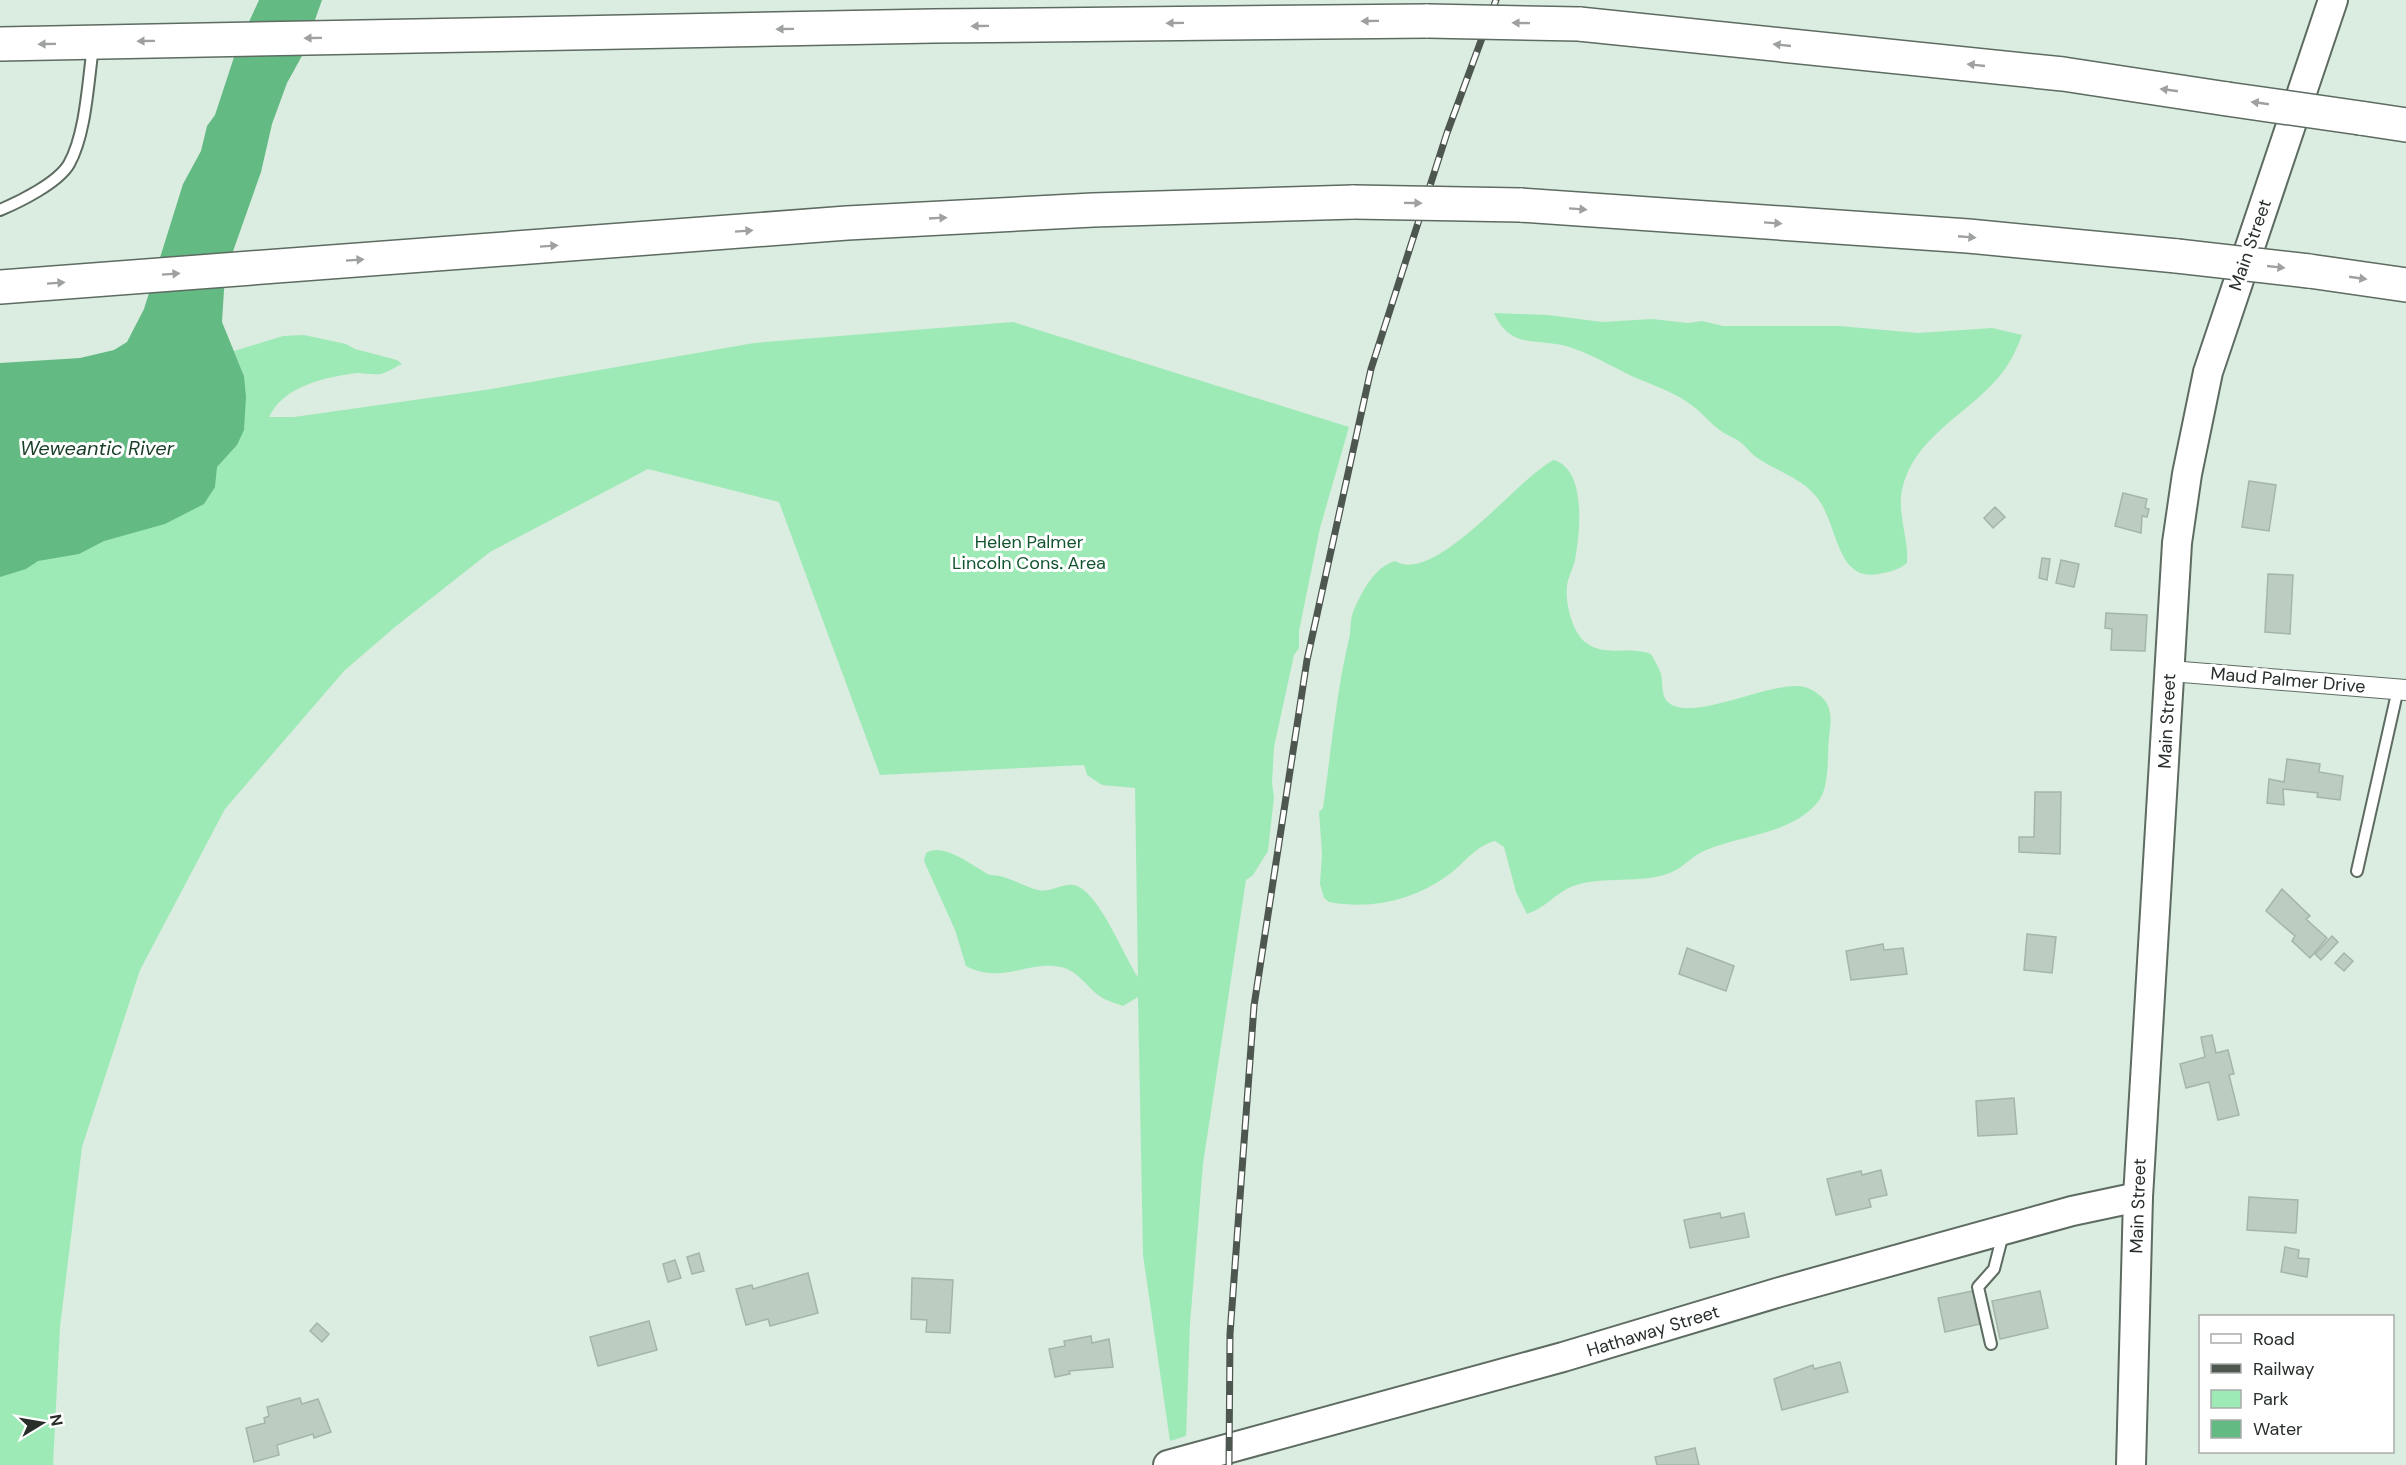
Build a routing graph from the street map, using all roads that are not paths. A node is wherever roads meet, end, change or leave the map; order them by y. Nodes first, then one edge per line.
1 (2332, 0) edge
2 (94, 43) junction
3 (0, 44) edge
4 (2406, 125) edge
5 (0, 210) edge
6 (2406, 285) edge
7 (0, 287) edge
8 (2170, 671) junction
9 (2402, 690) edge
10 (2357, 871) dead end
11 (2138, 1197) junction
12 (2003, 1230) junction
13 (1991, 1344) dead end
14 (1168, 1465) edge
15 (2131, 1465) edge

1 - 8 main road, Main Street
2 -> 3 highway
4 -> 2 highway, bridge
2 - 5 lane
7 -> 6 highway, bridge
8 - 9 street, Maud Palmer Drive
8 - 11 main road, Main Street
9 - 10 lane
11 - 12 main road, Hathaway Street
11 - 15 main road, Main Street
12 - 13 lane
12 - 14 main road, Hathaway Street

